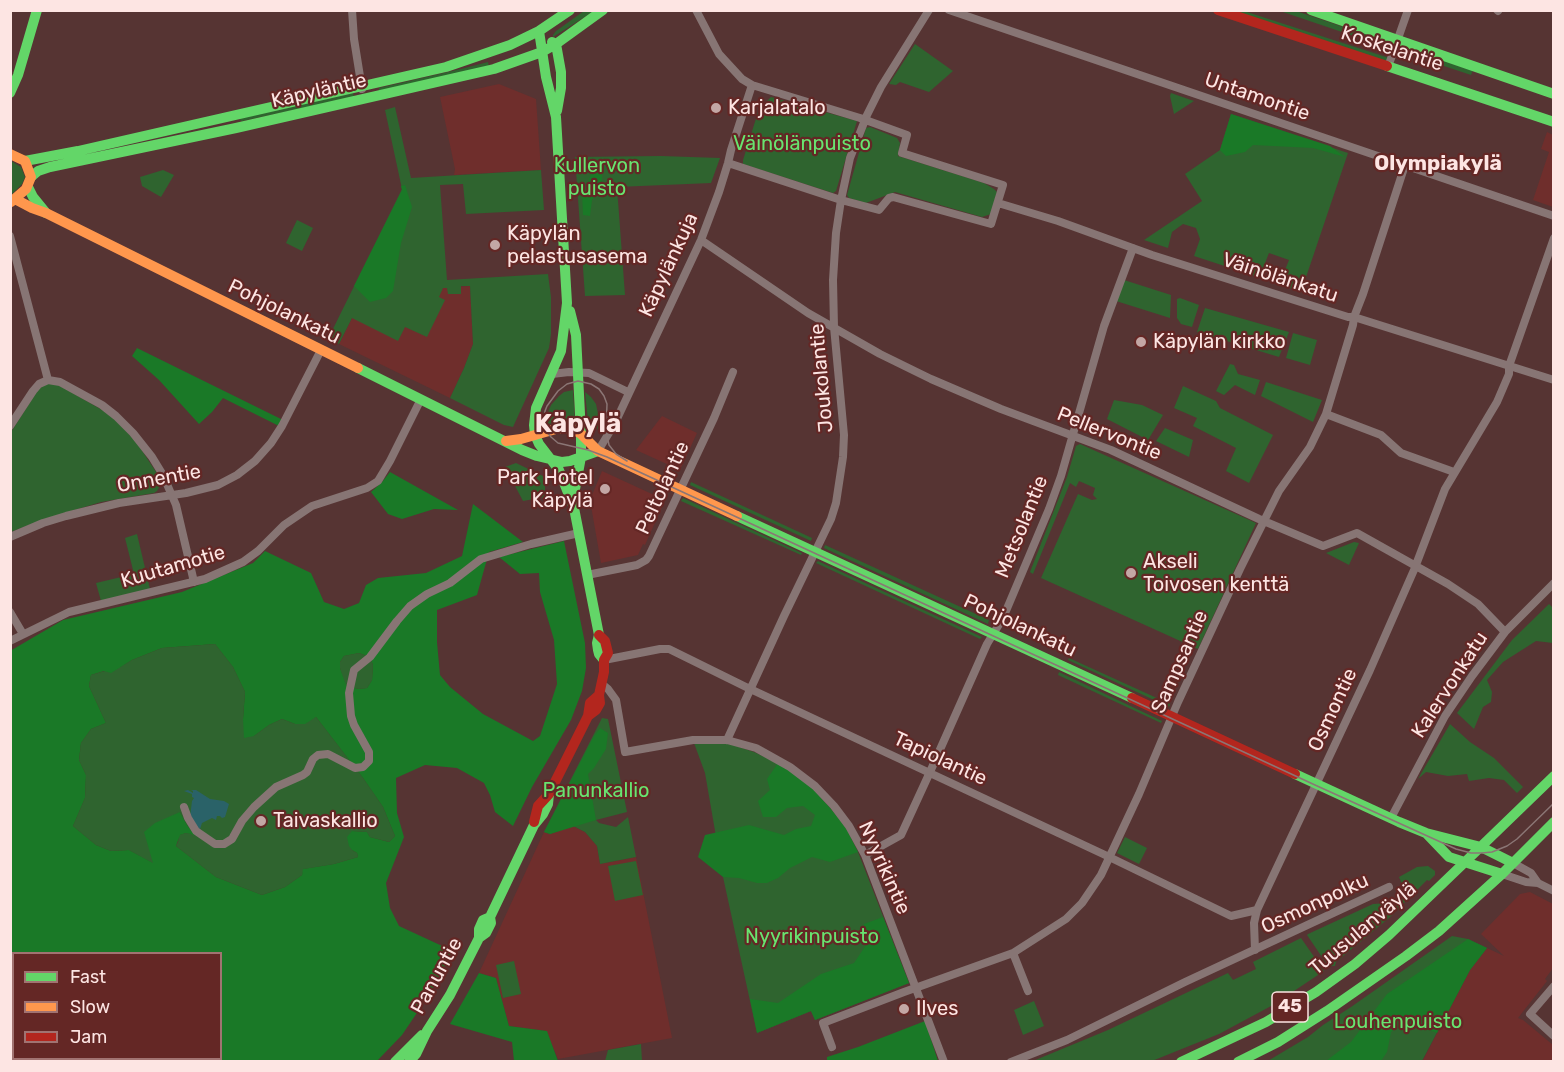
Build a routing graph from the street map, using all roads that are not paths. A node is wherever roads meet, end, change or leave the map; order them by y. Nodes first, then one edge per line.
1 (37, 10) edge
2 (352, 10) edge
3 (570, 10) edge
4 (603, 10) edge
5 (696, 10) edge
6 (929, 10) edge
7 (949, 10) edge
8 (1218, 10) edge
9 (1311, 10) edge
10 (1408, 10) edge
11 (539, 31) junction
12 (1398, 40) junction
13 (556, 44) junction
14 (542, 52) junction
15 (1388, 67) junction
16 (361, 85) junction
17 (752, 85) junction
18 (10, 93) edge
19 (1554, 93) edge
20 (364, 99) junction
21 (556, 117) junction
22 (864, 120) junction
23 (1554, 122) edge
24 (10, 154) edge
25 (25, 161) junction
26 (728, 163) junction
27 (1406, 165) junction
28 (29, 182) junction
29 (841, 200) junction
30 (13, 201) edge
31 (998, 203) junction
32 (46, 213) junction
33 (1554, 216) edge
34 (10, 236) edge
35 (1554, 238) edge
36 (701, 240) junction
37 (1133, 248) junction
38 (567, 303) junction
39 (1354, 316) junction
40 (834, 327) junction
41 (321, 350) junction
42 (1509, 366) junction
43 (578, 372) junction
44 (733, 372) dead end
45 (552, 375) junction
46 (48, 380) junction
47 (1554, 380) edge
48 (628, 392) junction
49 (421, 399) junction
50 (1326, 414) junction
51 (10, 426) edge
52 (581, 434) junction
53 (535, 435) junction
54 (1073, 436) junction
55 (506, 441) junction
56 (598, 451) junction
57 (581, 457) junction
58 (551, 460) junction
59 (1454, 472) junction
60 (681, 489) junction
61 (172, 495) junction
62 (574, 508) junction
63 (1264, 521) junction
64 (579, 533) junction
65 (10, 537) edge
66 (816, 551) junction
67 (1415, 566) junction
68 (587, 575) junction
69 (194, 582) junction
70 (1554, 583) edge
71 (10, 612) edge
72 (1504, 632) junction
73 (994, 633) junction
74 (23, 634) junction
75 (10, 641) edge
76 (604, 660) junction
77 (600, 689) junction
78 (750, 689) junction
79 (1173, 716) junction
80 (727, 740) junction
81 (930, 772) junction
82 (1554, 776) edge
83 (1316, 783) junction
84 (184, 807) dead end
85 (1391, 818) junction
86 (1554, 822) edge
87 (1426, 833) junction
88 (1481, 848) junction
89 (865, 855) junction
90 (1110, 857) junction
91 (1465, 862) junction
92 (1513, 863) junction
93 (1502, 874) junction
94 (1538, 883) junction
95 (1389, 887) dead end
96 (1554, 891) edge
97 (1257, 910) junction
98 (1255, 950) junction
99 (1014, 953) junction
100 (1554, 986) edge
101 (916, 987) junction
102 (1028, 992) dead end
103 (427, 1031) junction
104 (1554, 1036) edge
105 (832, 1047) dead end
106 (395, 1062) edge
107 (409, 1062) edge
108 (944, 1062) edge
109 (1011, 1062) edge
110 (1180, 1062) edge
111 (1238, 1062) edge

1 - 18 main road
2 - 16 street
3 - 11 main road, Käpyläntie
4 - 13 main road, Käpyläntie
5 - 17 street
6 - 22 street, Joukolantie
7 - 27 street, Untamontie
8 - 15 main road, Koskelantie
9 - 12 main road, Koskelantie
10 - 12 street
11 - 13 main road
11 - 14 main road
11 - 16 main road, Käpyläntie
12 - 15 street
12 - 19 main road, Koskelantie
13 - 14 main road, Käpyläntie
13 - 21 main road
14 - 20 main road, Käpyläntie
14 - 21 main road
15 - 23 main road, Koskelantie
16 - 20 street
16 - 25 main road, Käpyläntie
17 - 22 street
17 - 26 street, Käpylänkuja
20 - 28 main road, Käpyläntie
21 - 38 main road
22 - 29 street, Joukolantie
22 - 31 street
24 - 25 main road
25 - 28 main road, Pohjolankatu
26 - 29 street
26 - 36 street, Käpylänkuja
27 - 33 street, Untamontie
27 - 39 street, Sampsantie
28 - 30 main road, Käpyläntie
28 - 32 main road, Pohjolankatu
29 - 31 street
29 - 40 street, Joukolantie
30 - 32 main road, Pohjolankatu
31 - 37 street, Väinölänkatu
32 - 41 main road, Pohjolankatu
34 - 46 street
35 - 42 street, Osmontie
36 - 40 street, Pellervontie
36 - 48 street, Käpylänkuja
37 - 39 street, Väinölänkatu
37 - 54 street, Metsolantie
38 - 43 main road
38 - 45 main road
39 - 42 street, Väinölänkatu
39 - 50 street, Sampsantie
40 - 54 street, Pellervontie
40 - 66 street, Joukolantie
41 - 49 main road, Pohjolankatu
41 - 61 street, Onnentie
42 - 47 street, Väinölänkatu
42 - 59 street, Osmontie
43 - 45 street
43 - 48 street
43 - 52 main road
44 - 60 street, Peltolantie
45 - 53 main road
46 - 51 street
46 - 61 street
48 - 56 street, Käpylänkuja
49 - 55 main road, Pohjolankatu
49 - 69 street, Kuutamotie
50 - 59 street
50 - 63 street, Sampsantie
52 - 53 main road
52 - 56 main road, Pohjolankatu
52 - 57 main road
53 - 55 main road
53 - 58 main road
54 - 63 street, Pellervontie
54 - 73 street, Metsolantie
55 - 58 main road, Pohjolankatu
56 - 57 main road, Pohjolankatu
56 - 60 main road, Pohjolankatu
57 - 58 main road, Pohjolankatu
57 - 62 main road
58 - 62 main road
59 - 67 street, Osmontie
60 - 66 main road, Pohjolankatu
60 - 68 street, Peltolantie
61 - 65 street, Onnentie
61 - 69 street
62 - 64 main road
63 - 67 street, Pellervontie
63 - 79 street, Sampsantie
64 - 68 main road
64 - 84 street
66 - 73 main road, Pohjolankatu
66 - 78 street, Joukolantie
67 - 72 street, Pellervontie
67 - 83 street, Osmontie
68 - 76 main road
69 - 74 street, Kuutamotie
70 - 72 street, Kalervonkatu
71 - 74 street
72 - 85 street, Kalervonkatu
73 - 79 main road, Pohjolankatu
73 - 81 street, Metsolantie
74 - 75 street, Kuutamotie
76 - 77 main road
76 - 78 street, Tapiolantie
77 - 80 street, Nyyrikintie
77 - 103 main road, Panuntie
78 - 80 street, Joukolantie
78 - 81 street, Tapiolantie
79 - 83 main road, Pohjolankatu
79 - 90 street, Sampsantie
80 - 89 street, Nyyrikintie
81 - 89 street, Metsolantie
81 - 90 street, Tapiolantie
82 - 88 main road, 45
83 - 85 main road, Pohjolankatu
83 - 97 street, Osmontie
85 - 87 main road, Pohjolankatu
86 - 92 main road, 45
87 - 88 main road, Pohjolankatu
87 - 91 main road, Pohjolankatu
88 - 91 main road, 45
88 - 92 main road, Pohjolankatu
89 - 101 street, Nyyrikintie
90 - 97 street, Tapiolantie
90 - 99 street, Sampsantie
91 - 93 main road, Pohjolankatu
91 - 110 main road, Tuusulanväylä / 45
92 - 93 main road, 45
92 - 94 street
93 - 94 street
93 - 111 main road, Tuusulanväylä / 45
94 - 96 street
95 - 98 street, Osmonpolku
97 - 98 street, Osmontie
98 - 109 street
99 - 101 street, Sampsantie
99 - 102 street
100 - 104 street
101 - 105 street, Sampsantie
101 - 108 street, Nyyrikintie
103 - 106 main road, Panuntie
103 - 107 main road, Panuntie

